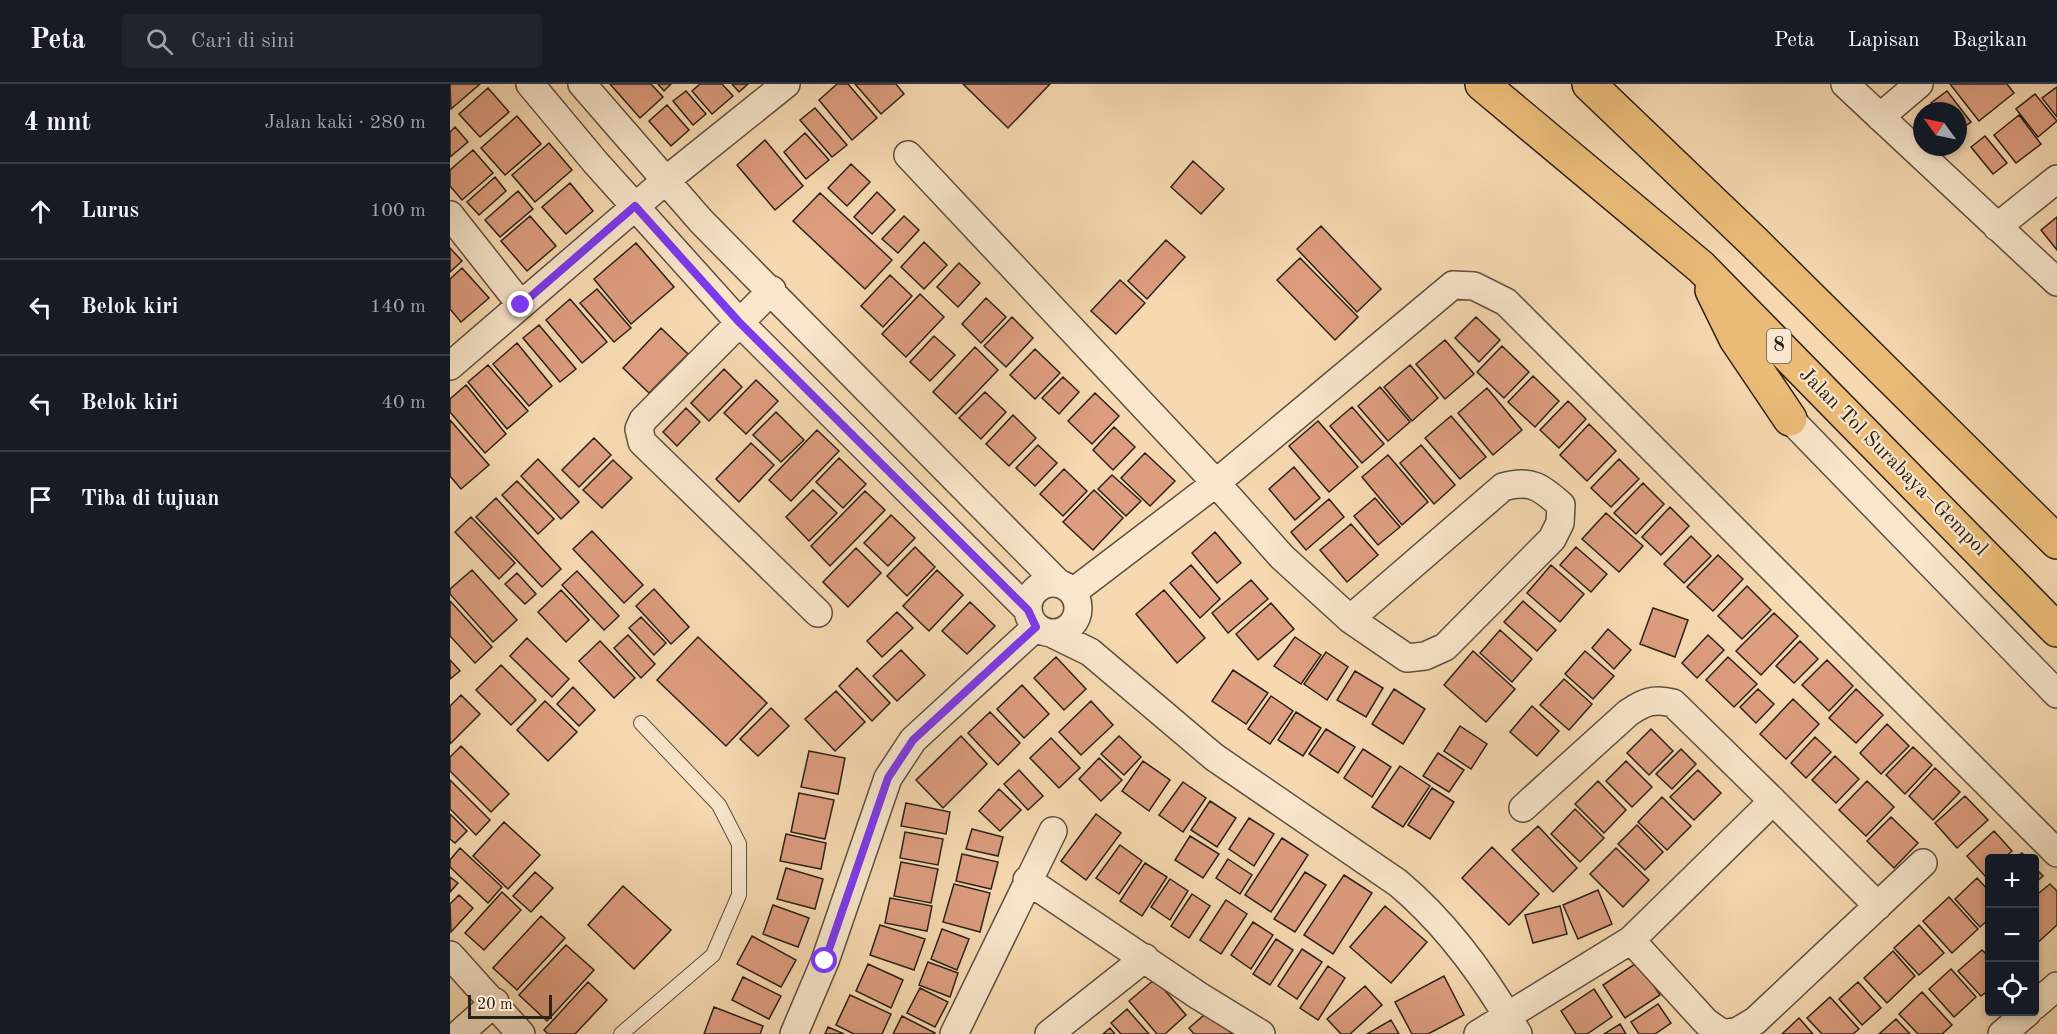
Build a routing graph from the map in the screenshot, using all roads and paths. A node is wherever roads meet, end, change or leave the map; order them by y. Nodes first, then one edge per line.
1 (530, 84) edge
2 (582, 84) edge
3 (786, 84) edge
4 (1482, 84) edge
5 (1589, 84) edge
6 (1845, 84) edge
7 (1919, 84) edge
8 (1880, 117) junction
9 (908, 155) dead end
10 (2057, 179) edge
11 (665, 181) junction
12 (635, 206) junction
13 (450, 215) edge
14 (1997, 227) junction
15 (1701, 267) junction
16 (2057, 282) edge
17 (772, 290) junction
18 (521, 305) junction
19 (739, 322) junction
20 (450, 366) edge
21 (1790, 419) joint
22 (1216, 483) junction
23 (2057, 542) edge
24 (1070, 595) junction
25 (818, 613) dead end
26 (1350, 619) junction
27 (1039, 624) junction
28 (2057, 630) edge
29 (1090, 652) junction
30 (2057, 694) edge
31 (641, 723) dead end
32 (1773, 801) junction
33 (1523, 808) dead end
34 (1053, 831) dead end
35 (2057, 853) edge
36 (1923, 863) dead end
37 (1027, 880) junction
38 (1878, 906) junction
39 (1631, 940) junction
40 (450, 955) edge
41 (1145, 958) junction
42 (2057, 986) edge
43 (495, 1002) junction
44 (2039, 1002) edge
45 (2022, 1016) edge
46 (1513, 1025) edge
47 (459, 1034) edge
48 (521, 1034) edge
49 (621, 1034) edge
50 (794, 1034) edge
51 (954, 1034) edge
52 (1049, 1034) edge
53 (1261, 1034) edge
54 (1478, 1034) edge
55 (2002, 1034) edge

1 - 12 street
2 - 11 street
3 - 11 street
4 - 15 highway, Jalan Tol Surabaya–Gempol / 8
5 - 23 highway
6 - 8 street
7 - 8 street
8 - 14 street
9 - 22 street
10 - 14 street
11 - 12 street
11 - 17 street
12 - 18 street
12 - 19 street
13 - 18 street
14 - 16 street
15 - 21 highway
15 - 28 highway, Jalan Tol Surabaya–Gempol / 8
17 - 19 street
17 - 24 street
18 - 20 street
19 - 25 street
19 - 27 street
21 - 30 street
22 - 24 street
22 - 26 street
22 - 35 street
24 - 27 street
24 - 27 street
24 - 29 street
26 - 26 street
27 - 29 street
27 - 50 street
29 - 46 street
31 - 49 lane
32 - 33 street
32 - 38 street
32 - 39 street
34 - 37 street
36 - 38 street
37 - 41 street
37 - 51 street
38 - 39 street
39 - 46 street
40 - 43 street
41 - 52 street
41 - 53 street
42 - 44 street
43 - 47 street
43 - 48 street
45 - 55 street
46 - 54 street

